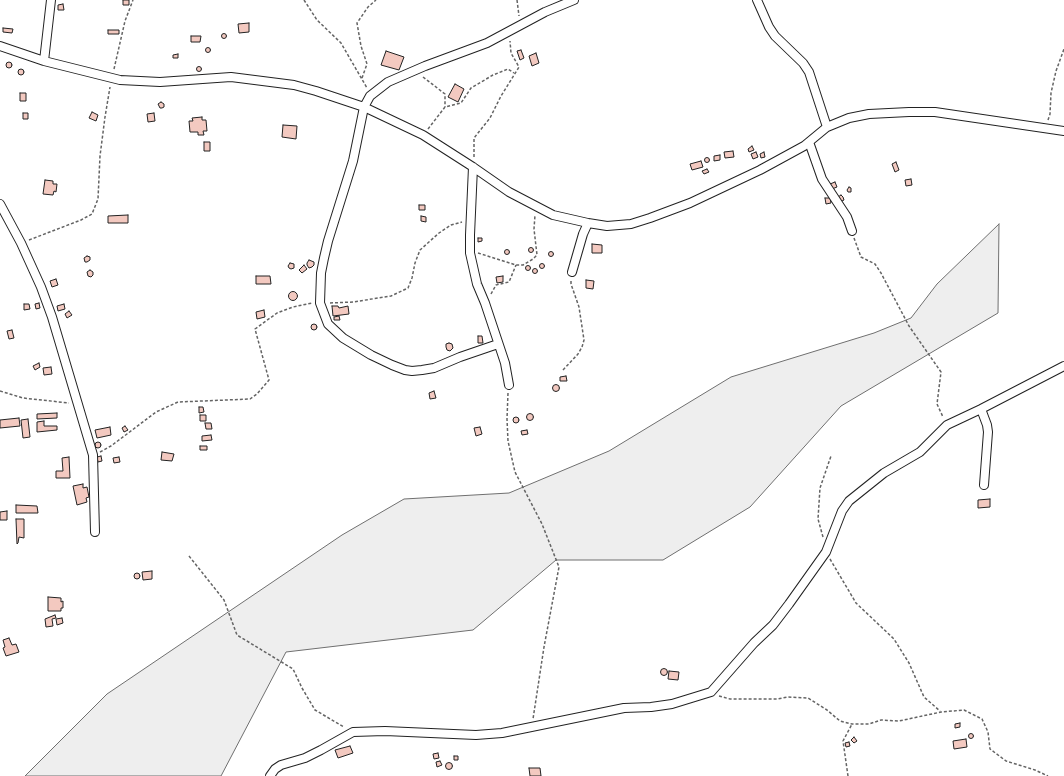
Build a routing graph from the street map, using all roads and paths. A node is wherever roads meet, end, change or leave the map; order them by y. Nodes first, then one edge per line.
1 (51, 0) edge
2 (133, 0) edge
3 (304, 0) edge
4 (376, 0) edge
5 (517, 0) edge
6 (574, 0) edge
7 (757, 0) edge
8 (520, 25) junction
9 (508, 32) junction
10 (0, 46) edge
11 (1064, 48) edge
12 (44, 61) junction
13 (414, 70) junction
14 (514, 74) junction
15 (362, 78) junction
16 (112, 79) junction
17 (370, 96) junction
18 (445, 106) junction
19 (364, 107) junction
20 (827, 127) junction
21 (1046, 128) junction
22 (1064, 131) edge
23 (423, 135) junction
24 (809, 142) junction
25 (473, 167) junction
26 (0, 204) edge
27 (537, 207) junction
28 (471, 219) junction
29 (588, 223) junction
30 (852, 231) joint
31 (21, 243) junction
32 (470, 253) junction
33 (516, 265) junction
34 (572, 272) joint
35 (320, 303) junction
36 (485, 303) junction
37 (498, 344) junction
38 (1064, 366) edge
39 (563, 370) dead end
40 (509, 385) joint
41 (0, 392) edge
42 (77, 404) junction
43 (980, 409) junction
44 (947, 425) junction
45 (93, 456) junction
46 (831, 456) dead end
47 (984, 484) dead end
48 (95, 532) dead end
49 (826, 552) junction
50 (189, 556) dead end
51 (711, 692) junction
52 (941, 712) junction
53 (852, 724) junction
54 (531, 727) junction
55 (353, 732) junction
56 (270, 776) edge
57 (848, 776) edge
58 (1048, 776) edge

1 - 12 street
2 - 16 path
3 - 15 path
4 - 15 path
5 - 8 path
6 - 8 street
7 - 20 street
8 - 9 street
9 - 13 street
9 - 14 path
10 - 12 street
11 - 21 path
12 - 16 street
13 - 17 street
13 - 18 path
14 - 18 path
14 - 25 path
15 - 17 path
16 - 19 street
16 - 31 path
17 - 19 street
18 - 23 path
19 - 23 street
19 - 35 street
20 - 21 street
20 - 24 street
21 - 22 street
23 - 25 street
24 - 29 street
24 - 30 street
25 - 27 street
25 - 28 street
26 - 31 street
27 - 29 street
27 - 33 path
28 - 32 street
28 - 35 path
29 - 34 street
30 - 44 path
31 - 42 street
32 - 33 path
32 - 36 street
33 - 36 path
34 - 39 path
35 - 37 street
35 - 45 path
36 - 37 street
37 - 40 street
38 - 43 street
40 - 54 path
41 - 42 path
42 - 45 street
43 - 44 street
43 - 47 street
44 - 49 street
45 - 48 street
46 - 49 path
49 - 51 street
49 - 52 path
50 - 55 path
51 - 53 path
51 - 54 street
52 - 53 path
52 - 58 path
53 - 57 path
54 - 55 street
55 - 56 street

